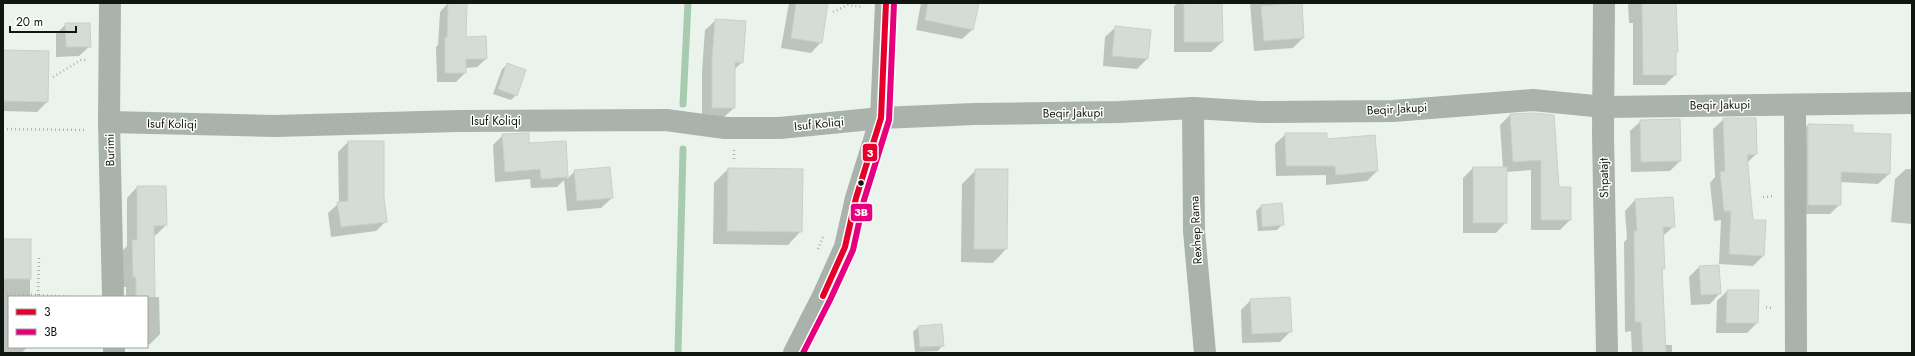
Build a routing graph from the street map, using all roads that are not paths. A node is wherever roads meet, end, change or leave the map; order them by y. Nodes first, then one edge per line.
1 (110, 3) edge
2 (1604, 3) edge
3 (886, 6) edge
4 (1912, 103) edge
5 (1795, 105) junction
6 (1604, 107) junction
7 (1192, 108) junction
8 (881, 118) junction
9 (109, 126) junction
10 (113, 296) edge
11 (794, 353) edge
12 (1205, 353) edge
13 (1607, 353) edge
14 (1796, 353) edge

1 - 9 street, Burimi
2 - 6 street, Shpatajt
3 - 8 street
4 - 5 street, Beqir Jakupi
5 - 6 street, Beqir Jakupi
5 - 14 street
6 - 7 street, Beqir Jakupi
6 - 13 street, Shpatajt
7 - 8 street, Beqir Jakupi
7 - 12 street, Rexhep Rama
8 - 9 street, Isuf Koliqi
8 - 11 street
9 - 10 street, Burimi

